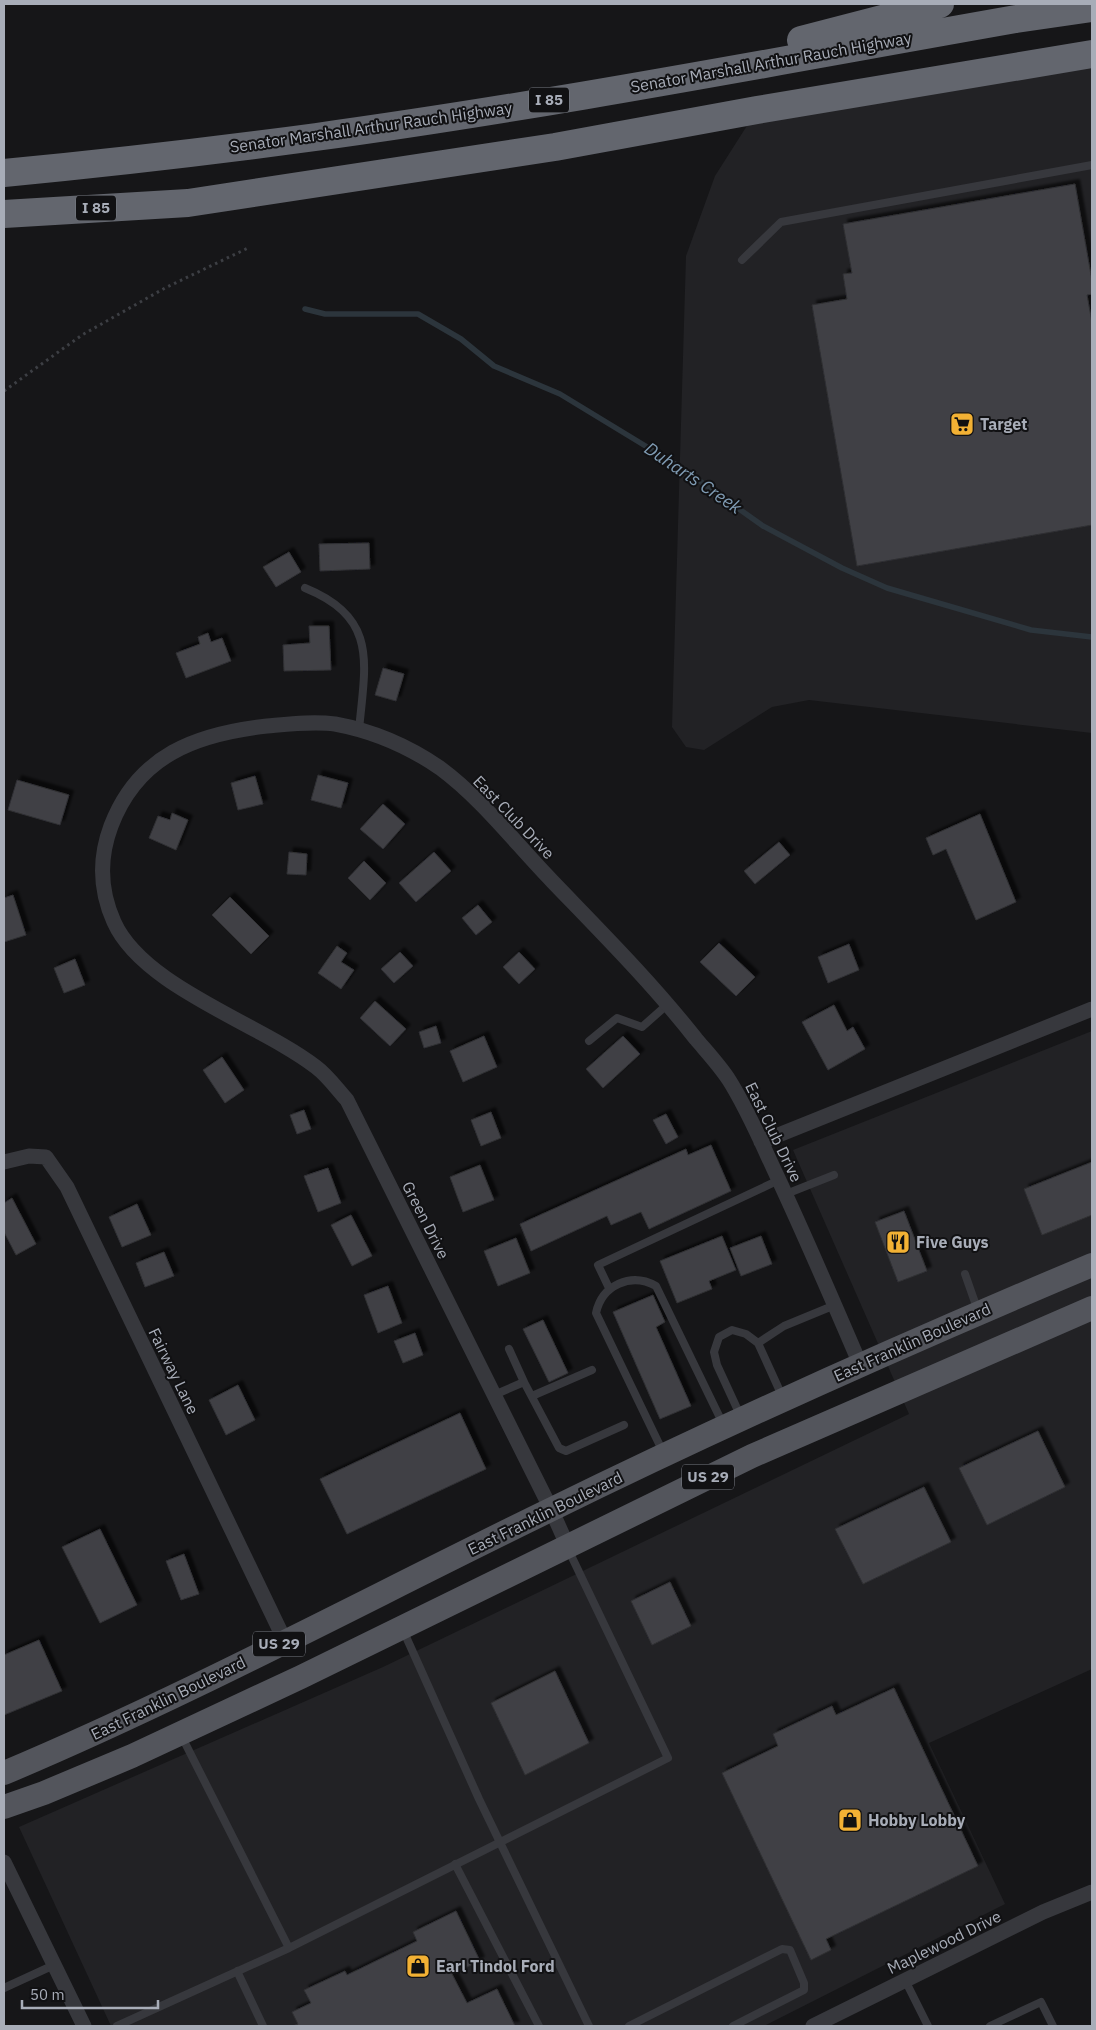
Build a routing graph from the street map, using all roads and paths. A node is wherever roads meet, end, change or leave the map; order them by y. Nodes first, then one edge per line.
1 (940, 4) edge
2 (1092, 8) edge
3 (1092, 54) edge
4 (617, 89) junction
5 (1092, 164) edge
6 (4, 173) edge
7 (4, 214) edge
8 (248, 248) dead end
9 (742, 260) dead end
10 (4, 391) edge
11 (305, 588) dead end
12 (359, 730) junction
13 (171, 982) joint
14 (668, 1004) junction
15 (1092, 1009) edge
16 (589, 1041) dead end
17 (761, 1142) junction
18 (4, 1162) edge
19 (834, 1175) dead end
20 (779, 1180) junction
21 (786, 1194) junction
22 (1092, 1265) edge
23 (965, 1274) dead end
24 (609, 1288) junction
25 (834, 1305) junction
26 (1092, 1308) edge
27 (978, 1312) junction
28 (758, 1342) junction
29 (509, 1349) dead end
30 (860, 1364) junction
31 (592, 1370) dead end
32 (524, 1382) junction
33 (494, 1395) junction
34 (532, 1396) junction
35 (784, 1400) junction
36 (734, 1423) junction
37 (624, 1425) dead end
38 (665, 1456) junction
39 (551, 1509) junction
40 (568, 1547) junction
41 (402, 1628) junction
42 (286, 1641) junction
43 (180, 1733) junction
44 (4, 1773) edge
45 (4, 1808) edge
46 (500, 1842) junction
47 (4, 1862) edge
48 (455, 1864) junction
49 (1092, 1892) edge
50 (289, 1948) junction
51 (54, 1965) junction
52 (237, 1972) junction
53 (905, 1980) junction
54 (4, 1988) edge
55 (84, 2026) edge
56 (118, 2026) edge
57 (263, 2026) edge
58 (539, 2026) edge
59 (589, 2026) edge
60 (629, 2026) edge
61 (733, 2026) edge
62 (813, 2026) edge
63 (928, 2026) edge
64 (990, 2026) edge
65 (1054, 2026) edge

1 - 4 highway
2 - 4 highway, Senator Marshall Arthur Rauch Highway / I 85
3 - 7 highway, I 85
4 - 6 highway, Senator Marshall Arthur Rauch Highway / I 85
5 - 9 lane
8 - 10 path
11 - 12 lane
12 - 13 street, East Club Drive
12 - 14 street, East Club Drive
13 - 33 street, Green Drive
14 - 16 lane
14 - 17 street, East Club Drive
15 - 17 street
17 - 20 street, East Club Drive
18 - 42 street, Fairway Lane
19 - 21 lane
20 - 21 street, East Club Drive
20 - 24 lane
21 - 25 street, East Club Drive
22 - 27 main road, East Franklin Boulevard / US 29
23 - 27 lane
24 - 36 lane
24 - 38 lane
25 - 28 lane
25 - 30 street, East Club Drive
26 - 40 main road, US 29
27 - 30 main road, East Franklin Boulevard / US 29
28 - 35 lane
28 - 36 lane
29 - 32 lane
30 - 35 main road, East Franklin Boulevard / US 29
31 - 34 lane
32 - 33 lane
32 - 34 lane
33 - 39 street, Green Drive
34 - 37 lane
35 - 36 main road, East Franklin Boulevard / US 29
36 - 38 main road, East Franklin Boulevard / US 29
38 - 39 main road, East Franklin Boulevard / US 29
39 - 40 street, Green Drive
39 - 42 main road, East Franklin Boulevard / US 29
40 - 41 main road, US 29
40 - 46 lane
41 - 43 main road, US 29
41 - 46 lane
42 - 44 main road, East Franklin Boulevard / US 29
43 - 45 main road, US 29
43 - 50 lane
46 - 48 lane
46 - 59 lane
47 - 51 street
48 - 50 lane
48 - 58 lane
49 - 53 street, Maplewood Drive
50 - 52 lane
51 - 54 lane
51 - 55 street
52 - 56 lane
52 - 57 lane
53 - 62 street, Maplewood Drive
53 - 63 lane
60 - 61 lane
64 - 65 lane

